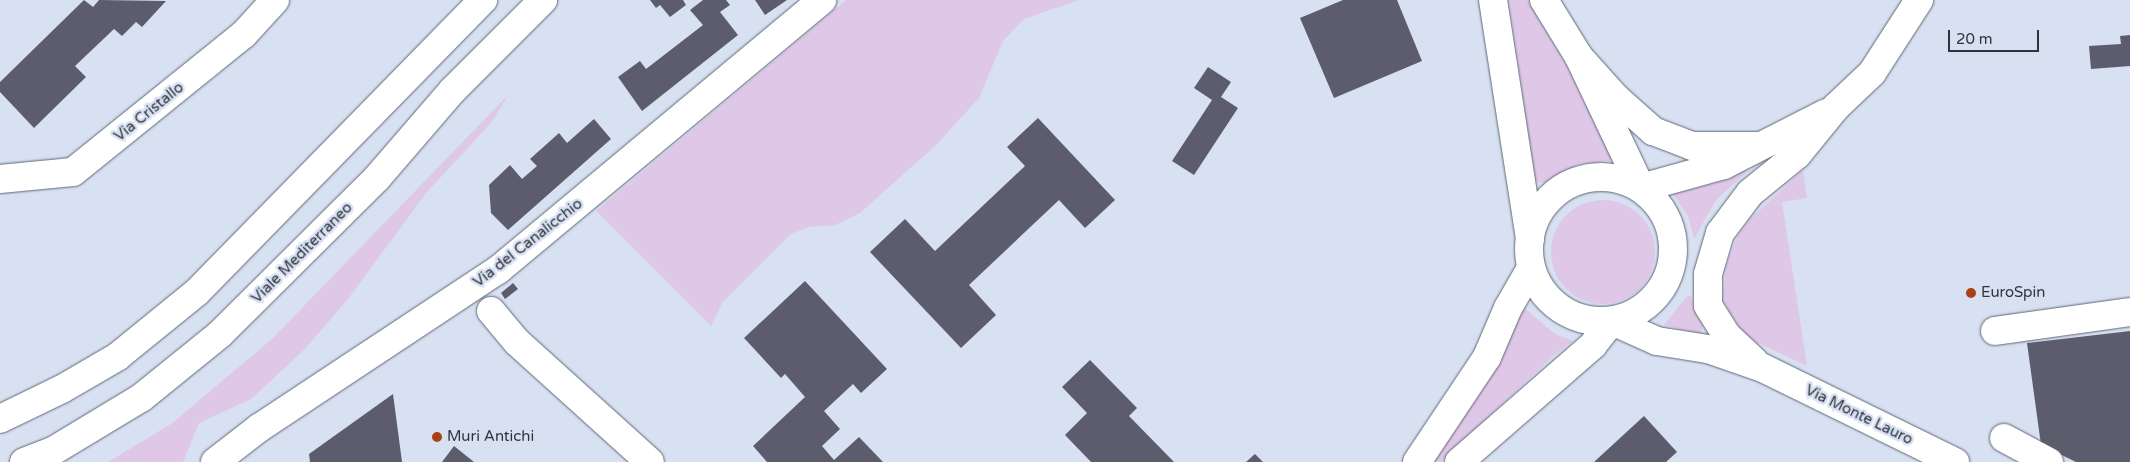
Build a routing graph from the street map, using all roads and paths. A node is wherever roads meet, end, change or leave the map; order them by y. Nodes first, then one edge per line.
1 (275, 0) edge
2 (483, 0) edge
3 (543, 0) edge
4 (822, 0) edge
5 (1493, 0) edge
6 (1544, 0) edge
7 (1919, 0) edge
8 (1579, 57) junction
9 (1836, 107) junction
10 (1759, 146) junction
11 (0, 179) edge
12 (1641, 188) junction
13 (1530, 239) junction
14 (1532, 268) junction
15 (491, 311) dead end
16 (2130, 312) edge
17 (1612, 321) junction
18 (1995, 331) dead end
19 (1763, 368) junction
20 (0, 419) edge
21 (2004, 438) dead end
22 (24, 462) edge
23 (215, 462) edge
24 (650, 462) edge
25 (1417, 462) edge
26 (1459, 462) edge
27 (1955, 462) edge
28 (2049, 462) edge

1 - 11 main road, Via Cristallo
2 - 20 main road
3 - 22 main road, Viale Mediterraneo
4 - 23 main road, Via del Canalicchio
5 - 13 main road
6 - 8 main road
7 - 9 main road
8 - 10 main road
8 - 12 main road
9 - 10 main road
9 - 19 main road
10 - 12 main road
12 - 13 main road
12 - 17 main road
13 - 14 main road
14 - 17 main road
14 - 25 main road
15 - 24 main road
16 - 18 main road
17 - 19 main road
17 - 26 main road
19 - 27 main road, Via Monte Lauro
21 - 28 main road

